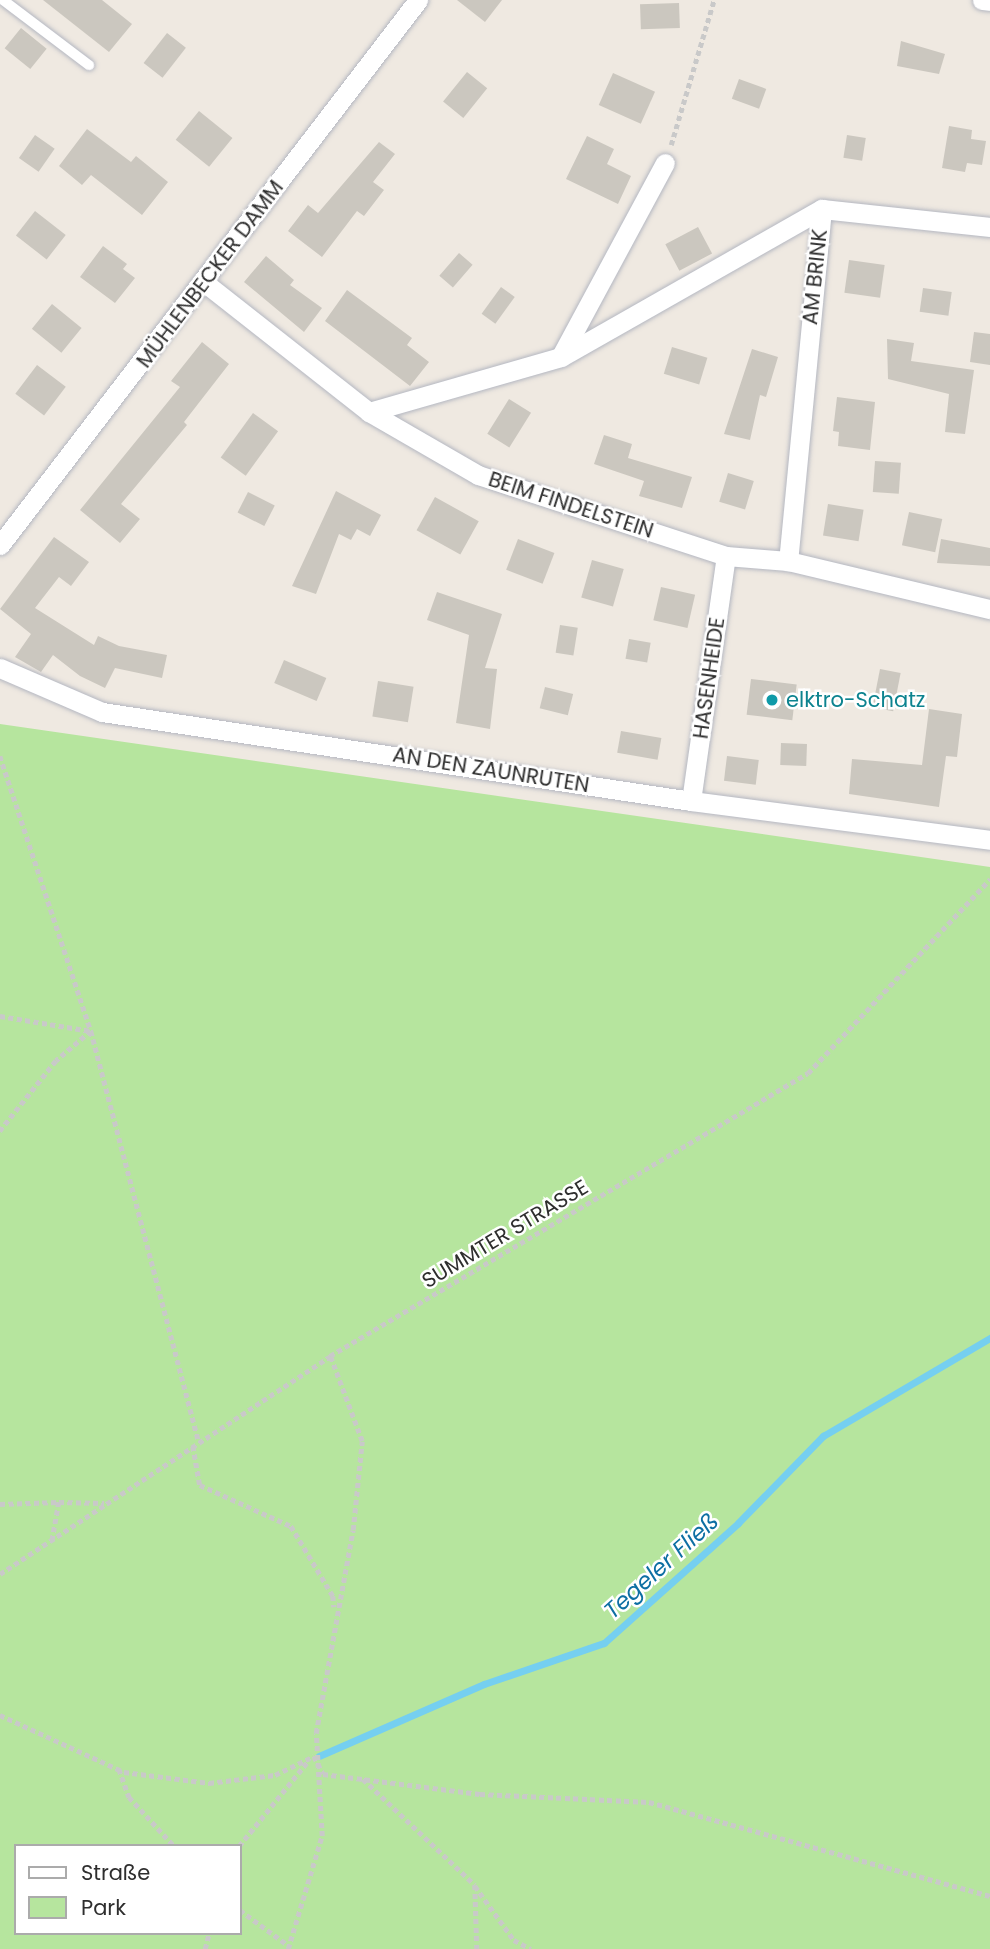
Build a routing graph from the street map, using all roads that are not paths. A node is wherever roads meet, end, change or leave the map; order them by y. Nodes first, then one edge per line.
1 (3, 0) edge
2 (418, 0) edge
3 (982, 0) edge
4 (990, 1) edge
5 (89, 65) dead end
6 (665, 163) road end
7 (822, 209) junction
8 (990, 227) edge
9 (205, 283) junction
10 (561, 357) junction
11 (369, 412) junction
12 (0, 545) edge
13 (726, 556) junction
14 (788, 561) junction
15 (990, 609) edge
16 (0, 668) edge
17 (691, 800) junction
18 (990, 840) edge

1 - 5 lane
2 - 9 street, MÜHLENBECKER DAMM
3 - 4 street
6 - 10 street
7 - 8 street
7 - 10 street, AM BRINK
7 - 14 street, AM BRINK
9 - 11 street, BEIM FINDELSTEIN
9 - 12 street, MÜHLENBECKER DAMM
10 - 11 street, AM BRINK
11 - 13 street, BEIM FINDELSTEIN
13 - 14 street, BEIM FINDELSTEIN
13 - 17 street, HASENHEIDE
14 - 15 street, BEIM FINDELSTEIN
16 - 17 street, AN DEN ZAUNRUTEN
17 - 18 street, AN DEN ZAUNRUTEN

